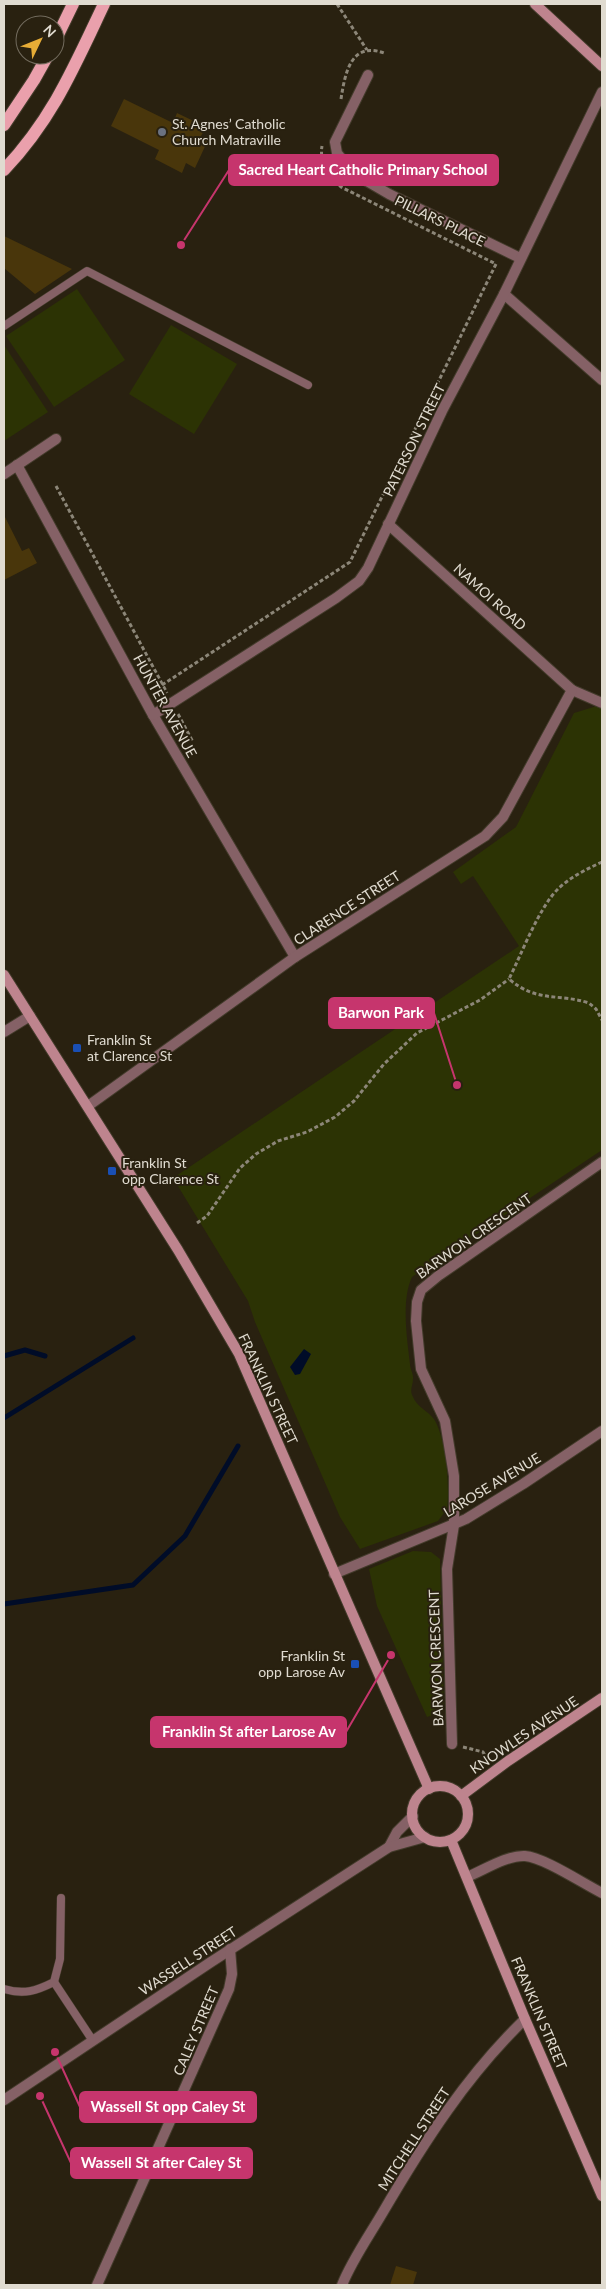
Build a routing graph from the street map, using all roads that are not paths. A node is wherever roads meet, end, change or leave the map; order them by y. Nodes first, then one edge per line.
1 (73, 4) edge
2 (104, 4) edge
3 (536, 4) edge
4 (65, 20) edge
5 (42, 65) edge
6 (602, 66) edge
7 (368, 75) dead end
8 (602, 92) edge
9 (4, 124) edge
10 (4, 170) edge
11 (520, 258) junction
12 (504, 294) junction
13 (4, 326) edge
14 (602, 380) edge
15 (308, 385) dead end
16 (56, 439) dead end
17 (17, 465) junction
18 (4, 474) edge
19 (388, 524) junction
20 (572, 690) junction
21 (602, 702) edge
22 (153, 714) junction
23 (295, 957) junction
24 (4, 975) edge
25 (30, 1016) junction
26 (4, 1032) edge
27 (88, 1106) junction
28 (602, 1162) edge
29 (602, 1431) edge
30 (454, 1525) junction
31 (334, 1574) junction
32 (602, 1698) edge
33 (452, 1744) road end
34 (429, 1789) junction
35 (461, 1796) junction
36 (413, 1816) junction
37 (425, 1837) junction
38 (451, 1840) junction
39 (389, 1847) junction
40 (467, 1877) junction
41 (602, 1893) edge
42 (61, 1898) dead end
43 (230, 1949) junction
44 (54, 1982) junction
45 (4, 1989) edge
46 (526, 2019) junction
47 (93, 2041) junction
48 (4, 2100) edge
49 (602, 2196) edge
50 (97, 2285) edge
51 (342, 2285) edge

1 - 4 main road
2 - 10 main road
3 - 6 street
5 - 9 main road
7 - 11 street, PILLARS PLACE
8 - 11 street, PATERSON STREET
11 - 12 street, PATERSON STREET
12 - 14 street
12 - 19 street, PATERSON STREET
13 - 15 lane
16 - 17 street
17 - 18 street
17 - 22 street, HUNTER AVENUE
19 - 20 street, NAMOI ROAD
19 - 22 street, PATERSON STREET
20 - 21 street
20 - 23 street, CLARENCE STREET
22 - 23 street, HUNTER AVENUE
23 - 27 street, CLARENCE STREET
24 - 25 street, FRANKLIN STREET
25 - 26 street
25 - 27 street, FRANKLIN STREET
27 - 31 street, FRANKLIN STREET
28 - 30 street, BARWON CRESCENT
29 - 30 street, LAROSE AVENUE
30 - 31 street, LAROSE AVENUE
30 - 33 street, BARWON CRESCENT
31 - 34 street, FRANKLIN STREET
32 - 35 street, KNOWLES AVENUE
34 - 35 street
34 - 36 street
35 - 38 street
36 - 37 street
36 - 39 street, WASSELL STREET
37 - 38 street
37 - 39 street, WASSELL STREET
38 - 40 street, FRANKLIN STREET
39 - 43 street, WASSELL STREET
40 - 41 street
40 - 46 street, FRANKLIN STREET
42 - 44 lane
43 - 47 street, WASSELL STREET
43 - 50 street, CALEY STREET
44 - 45 lane
44 - 47 lane
46 - 49 street, FRANKLIN STREET
46 - 51 street, MITCHELL STREET
47 - 48 street, WASSELL STREET

